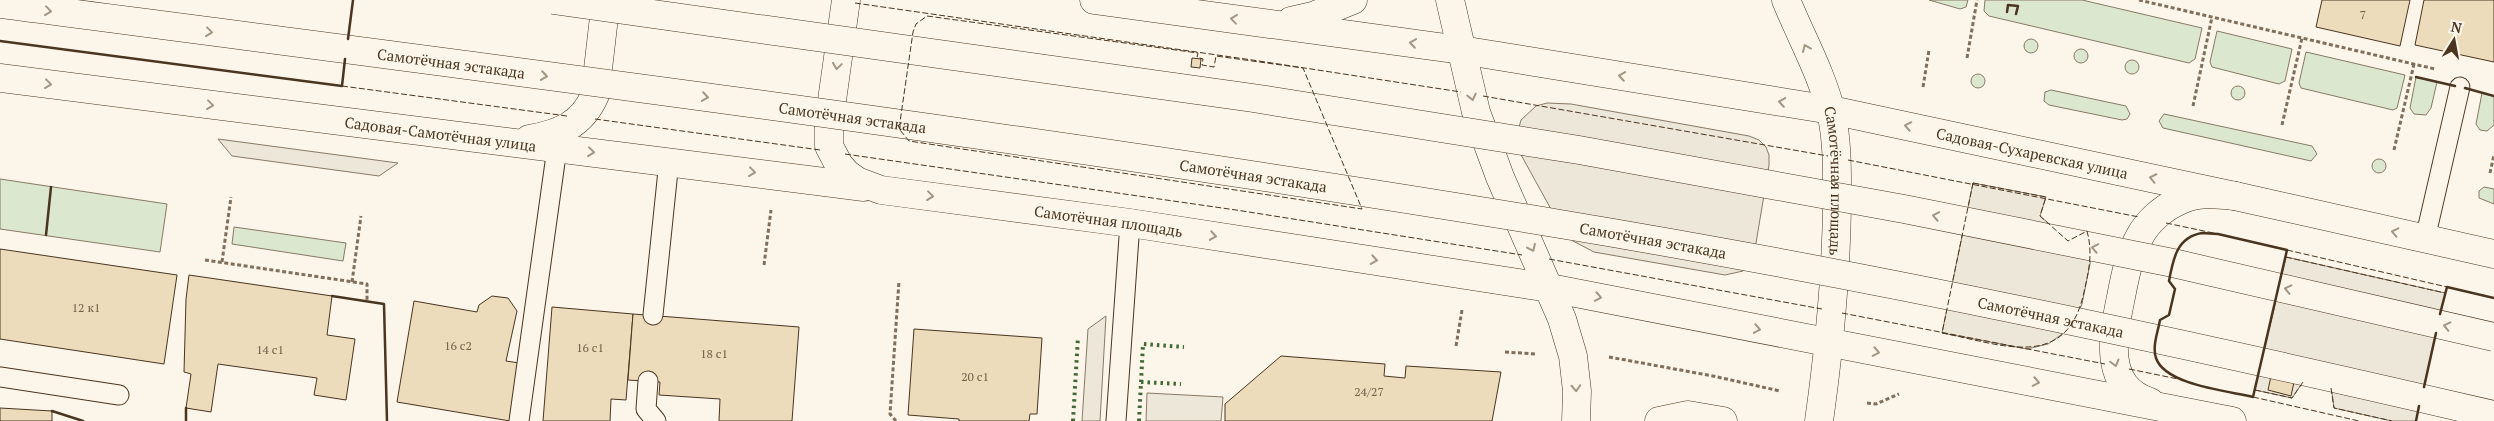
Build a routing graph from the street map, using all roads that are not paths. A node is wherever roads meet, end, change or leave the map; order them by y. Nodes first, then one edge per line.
1 (553, 0) edge
2 (606, 0) edge
3 (846, 0) edge
4 (1094, 0) edge
5 (1353, 0) edge
6 (1450, 0) edge
7 (1786, 0) edge
8 (0, 4) edge
9 (1273, 24) junction
10 (1461, 50) junction
11 (0, 78) edge
12 (2460, 87) dead end
13 (1831, 110) junction
14 (507, 142) junction
15 (557, 148) junction
16 (669, 161) junction
17 (881, 190) junction
18 (2235, 196) junction
19 (1130, 223) junction
20 (2425, 239) junction
21 (2494, 254) edge
22 (1550, 288) junction
23 (653, 315) dead end
24 (2494, 337) edge
25 (1828, 343) junction
26 (0, 377) edge
27 (648, 381) dead end
28 (119, 395) dead end
29 (2164, 406) junction
30 (2494, 415) edge
31 (519, 421) edge
32 (656, 421) edge
33 (1116, 421) edge
34 (1576, 421) edge
35 (1659, 421) edge
36 (1723, 421) edge
37 (1819, 421) edge
38 (2232, 421) edge

24 -> 1 main road, bridge
2 - 14 main road
3 -> 17 main road, Самотёчная площадь
9 -> 4 main road, Самотёчная площадь
5 - 9 main road
6 - 10 main road
13 -> 7 main road
8 -> 30 main road, Самотёчная эстакада, bridge
10 -> 9 main road, Самотёчная площадь
13 -> 10 main road, Самотёчная площадь
10 -> 22 main road
11 -> 14 main road, Садовая-Самотёчная улица
12 - 20 lane
18 -> 13 main road, Садовая-Сухаревская улица
13 - 25 main road, Самотёчная площадь
14 - 15 main road, Садовая-Самотёчная улица
15 -> 16 main road, Садовая-Самотёчная улица
15 - 31 lane
16 -> 17 main road, Садовая-Самотёчная улица
16 - 23 lane
17 -> 19 main road, Самотёчная площадь
20 -> 18 main road
18 -> 29 main road
19 -> 22 main road, Самотёчная площадь
19 - 33 lane
20 - 21 main road
22 -> 25 main road, Самотёчная площадь
22 -> 34 main road
25 -> 29 main road
25 - 37 main road
26 - 28 lane
27 - 32 lane
29 - 38 main road
35 - 36 main road

